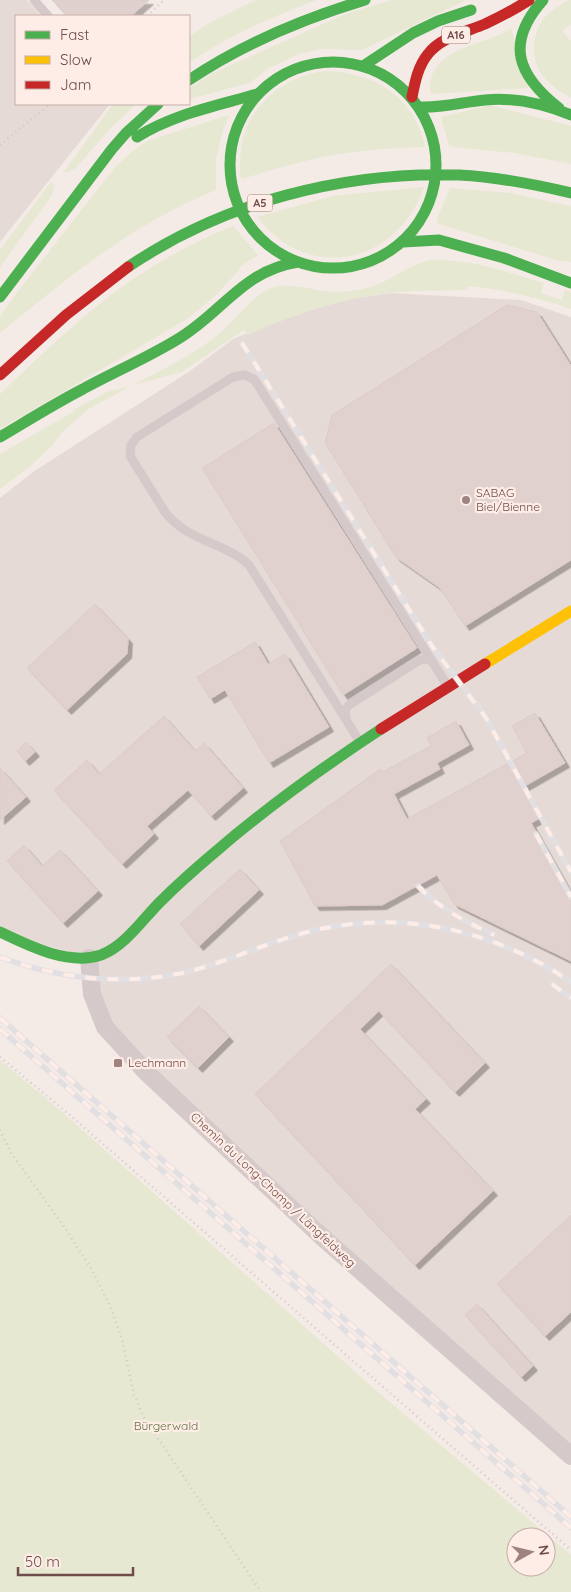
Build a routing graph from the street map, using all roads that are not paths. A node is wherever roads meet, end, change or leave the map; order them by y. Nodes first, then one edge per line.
1 (34, 0) edge
2 (365, 0) edge
3 (529, 0) edge
4 (543, 0) edge
5 (479, 7) dead end
6 (47, 15) edge
7 (363, 66) junction
8 (190, 79) edge
9 (257, 94) junction
10 (412, 97) junction
11 (157, 105) edge
12 (420, 107) junction
13 (569, 114) edge
14 (425, 159) dead end
15 (444, 159) dead end
16 (82, 188) junction
17 (247, 190) dead end
18 (571, 193) edge
19 (220, 200) dead end
20 (403, 242) junction
21 (504, 258) junction
22 (298, 262) junction
23 (560, 267) dead end
24 (571, 283) edge
25 (0, 297) edge
26 (0, 375) edge
27 (0, 437) edge
28 (571, 612) edge
29 (433, 662) junction
30 (449, 687) junction
31 (346, 720) junction
32 (360, 743) junction
33 (0, 932) edge
34 (89, 958) junction
35 (571, 1456) edge

1 - 6 lane
2 - 8 main road
3 - 10 main road, A16
4 - 13 main road
5 - 7 main road, A16
7 - 9 main road
7 - 10 main road
9 - 16 main road
9 - 22 main road
10 - 12 main road
11 - 16 main road
12 - 13 main road
12 - 20 main road
14 - 15 main road
16 - 25 main road
17 - 19 main road, A5
18 - 26 main road, A5
20 - 21 main road
20 - 22 main road
21 - 23 main road
21 - 24 main road
22 - 27 main road
28 - 30 main road
29 - 30 lane
29 - 31 lane
29 - 31 lane
30 - 32 main road
31 - 32 lane
32 - 34 main road
33 - 34 main road
34 - 35 street, Chemin du Long-Champ / Längfeldweg

